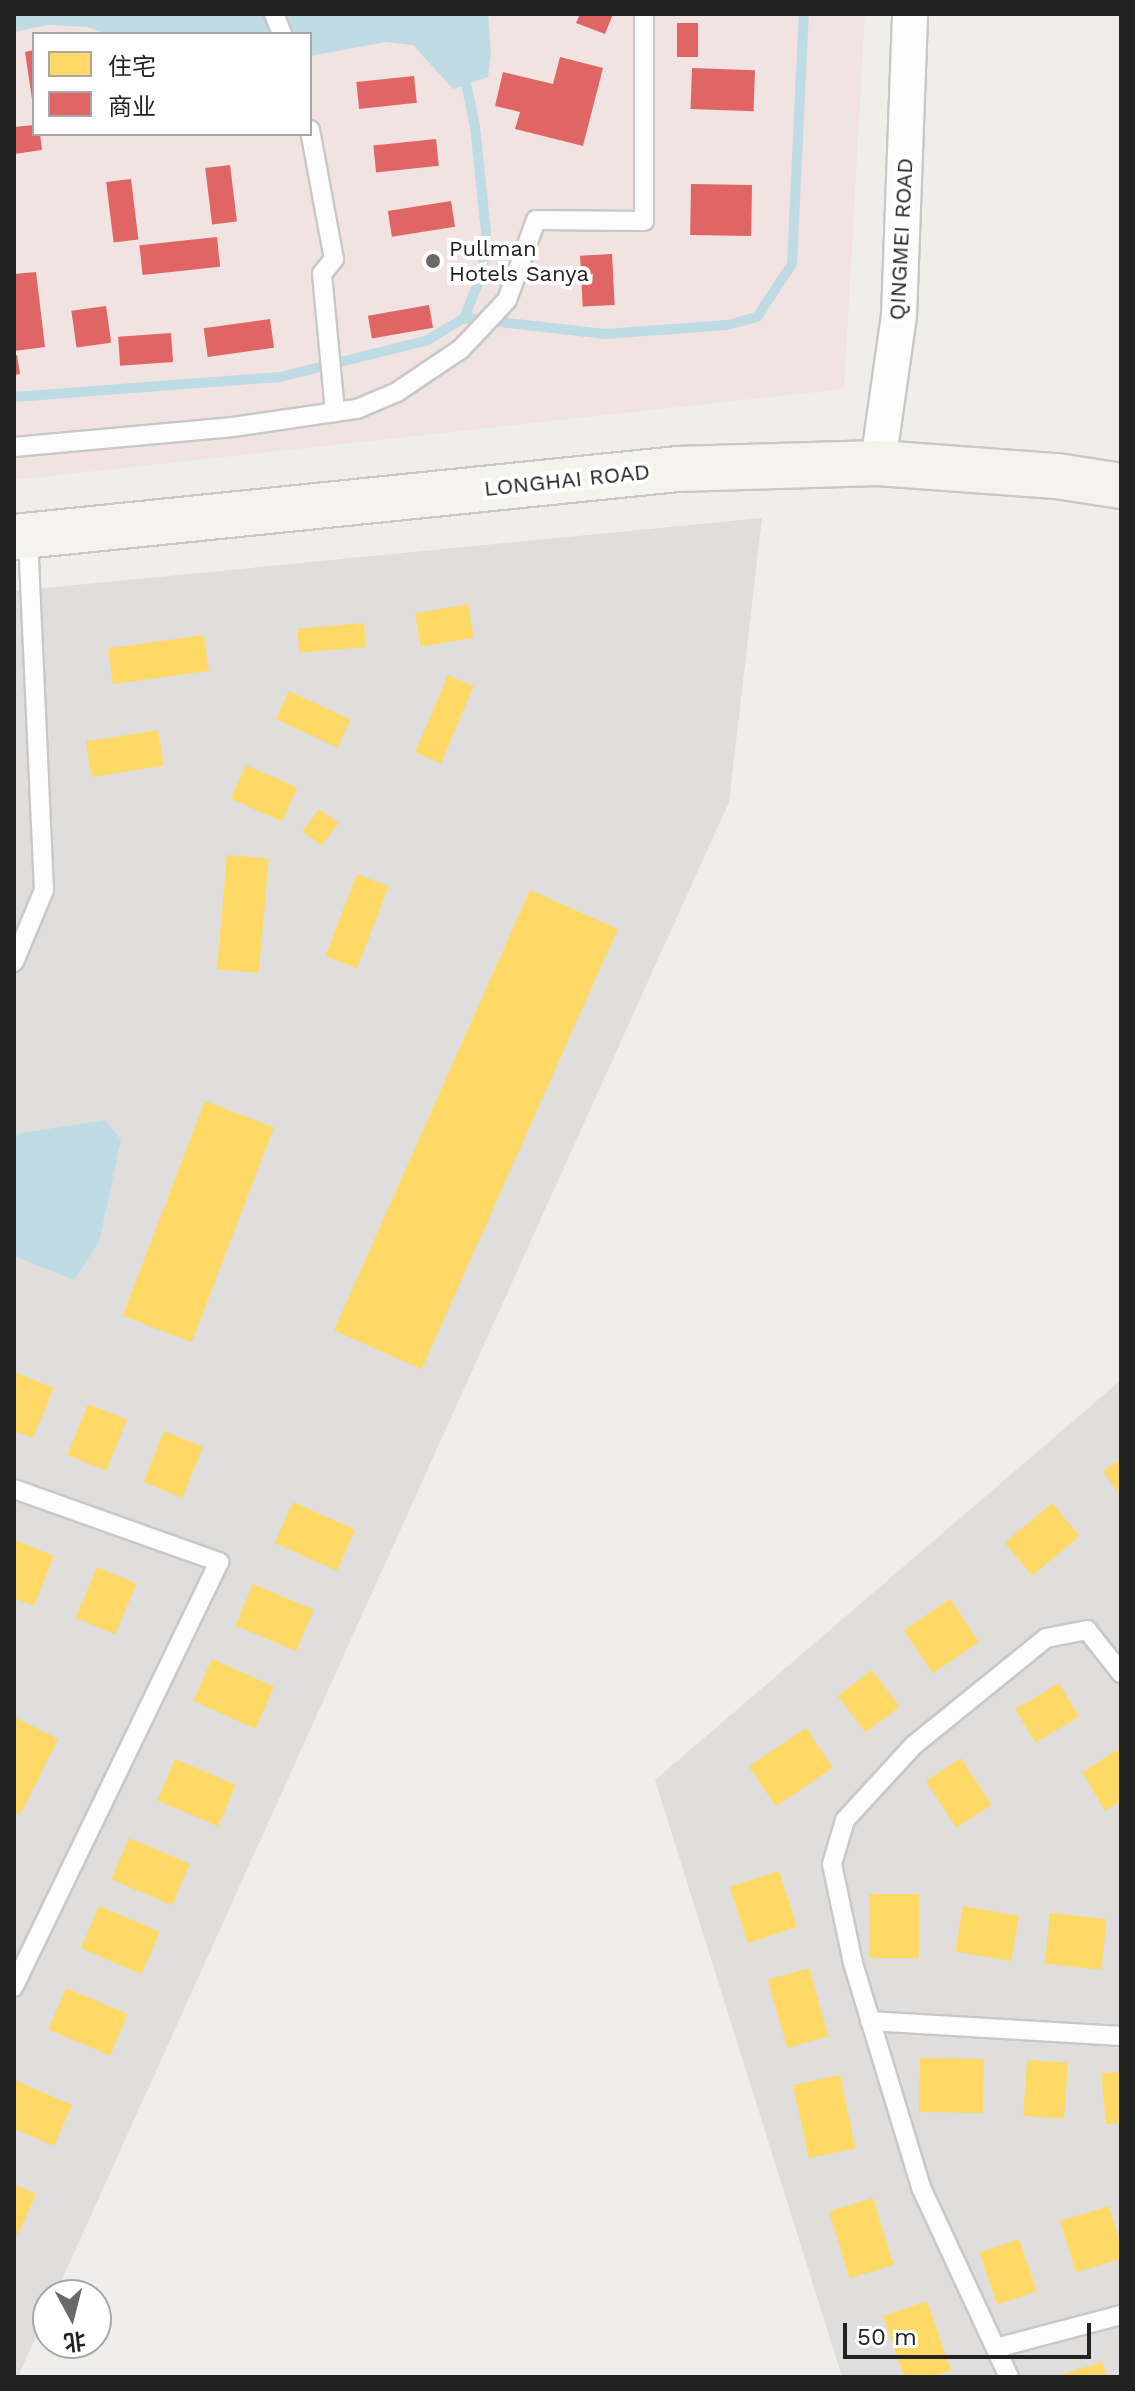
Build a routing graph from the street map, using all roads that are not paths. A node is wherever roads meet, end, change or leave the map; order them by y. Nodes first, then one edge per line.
1 (644, 14) edge
2 (910, 14) edge
3 (311, 136) edge
4 (335, 412) junction
5 (14, 447) edge
6 (878, 463) junction
7 (1121, 486) edge
8 (21, 537) edge
9 (14, 962) edge
10 (14, 1489) edge
11 (1121, 1673) edge
12 (14, 1987) edge
13 (870, 2021) junction
14 (1121, 2036) edge
15 (1121, 2315) edge
16 (996, 2348) junction
17 (1009, 2377) edge

1 - 4 lane
2 - 6 street, QINGMEI ROAD
3 - 4 lane
4 - 5 lane
6 - 7 street, LONGHAI ROAD
6 - 8 street, LONGHAI ROAD
8 - 9 lane
10 - 12 lane
11 - 13 lane
13 - 14 lane
13 - 16 lane
15 - 16 lane
16 - 17 lane

